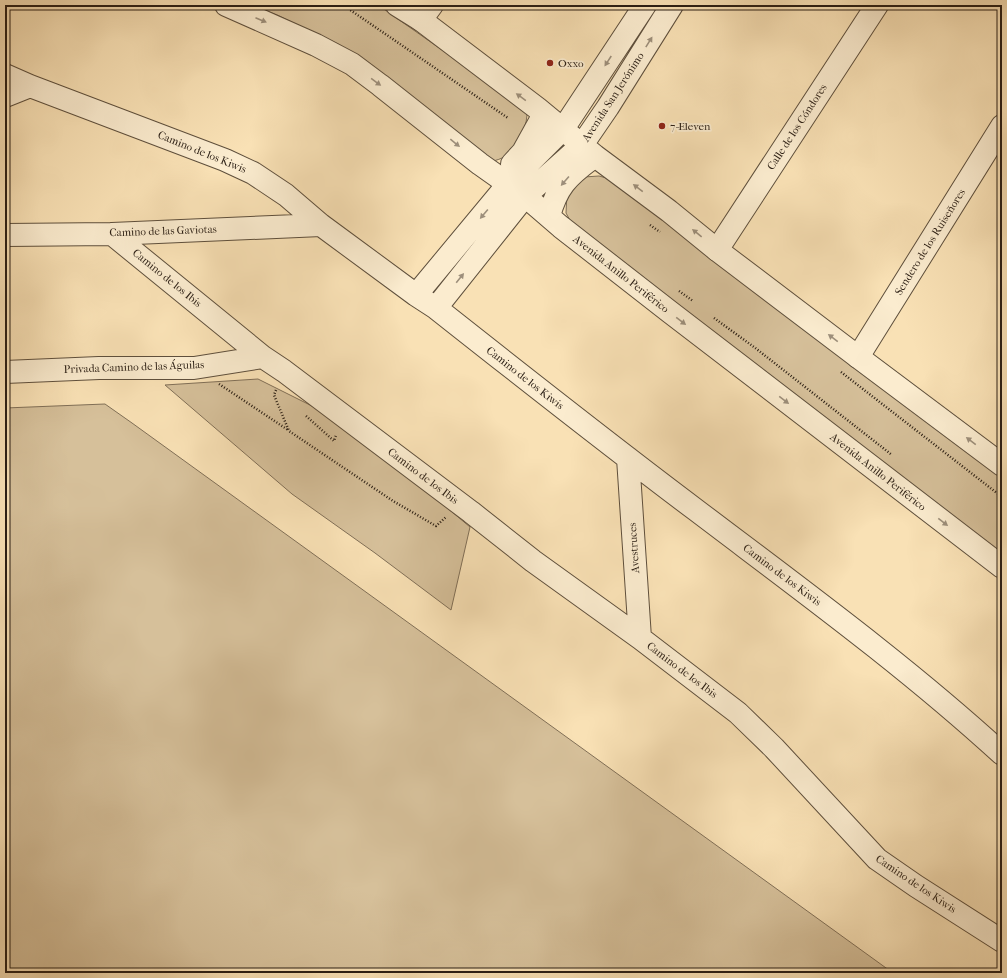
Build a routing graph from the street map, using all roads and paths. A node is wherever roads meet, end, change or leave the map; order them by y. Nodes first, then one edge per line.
1 (226, 5) edge
2 (343, 5) edge
3 (397, 5) edge
4 (645, 5) edge
5 (672, 5) edge
6 (877, 5) edge
7 (426, 13) edge
8 (5, 75) edge
9 (30, 86) junction
10 (5, 96) edge
11 (544, 114) junction
12 (508, 118) dead end
13 (1002, 126) edge
14 (563, 129) junction
15 (588, 150) junction
16 (510, 185) junction
17 (548, 216) junction
18 (321, 225) junction
19 (5, 234) edge
20 (112, 234) junction
21 (717, 250) junction
22 (416, 295) junction
23 (436, 308) junction
24 (263, 357) junction
25 (858, 357) junction
26 (194, 368) junction
27 (284, 371) junction
28 (5, 372) edge
29 (289, 431) junction
30 (628, 458) junction
31 (1002, 465) edge
32 (449, 515) dead end
33 (1002, 567) edge
34 (640, 638) junction
35 (738, 713) joint
36 (1002, 754) edge
37 (1002, 941) edge

1 -> 16 street, Avenida Anillo Periférico
2 - 12 path
3 - 7 street
4 -> 14 street, Avenida San Jerónimo
15 -> 5 street, Avenida San Jerónimo
6 - 21 street, Calle de los Cóndores
11 -> 7 street
8 - 9 street, Camino de los Kiwis
9 - 10 street
9 - 18 street, Camino de los Kiwis
11 - 14 street
11 - 16 street
13 - 25 street, Sendero de los Ruiseñores
14 - 15 street
14 - 16 street, Avenida San Jerónimo
15 - 16 street, Avenida San Jerónimo
15 -> 17 street
21 -> 15 street
16 - 17 street, Avenida Anillo Periférico
16 -> 22 street, Avenida San Jerónimo
23 -> 16 street, Avenida San Jerónimo
17 -> 33 street, Avenida Anillo Periférico
18 - 20 street, Camino de las Gaviotas
18 - 22 street, Camino de los Kiwis
19 - 20 street, Camino de las Gaviotas
20 - 24 street, Camino de los Ibis
25 -> 21 street
22 - 23 street, Camino de los Kiwis
23 - 30 street, Camino de los Kiwis
24 - 26 street, Privada Camino de las Águilas
24 - 27 street, Camino de los Ibis
31 -> 25 street
26 - 28 street, Privada Camino de las Águilas
26 - 29 path
27 - 29 path
27 - 34 street, Camino de los Ibis
29 - 32 path
30 - 34 street, Avestruces
30 - 36 street, Camino de los Kiwis
34 - 35 street, Camino de los Ibis
35 - 37 street, Camino de los Kiwis

